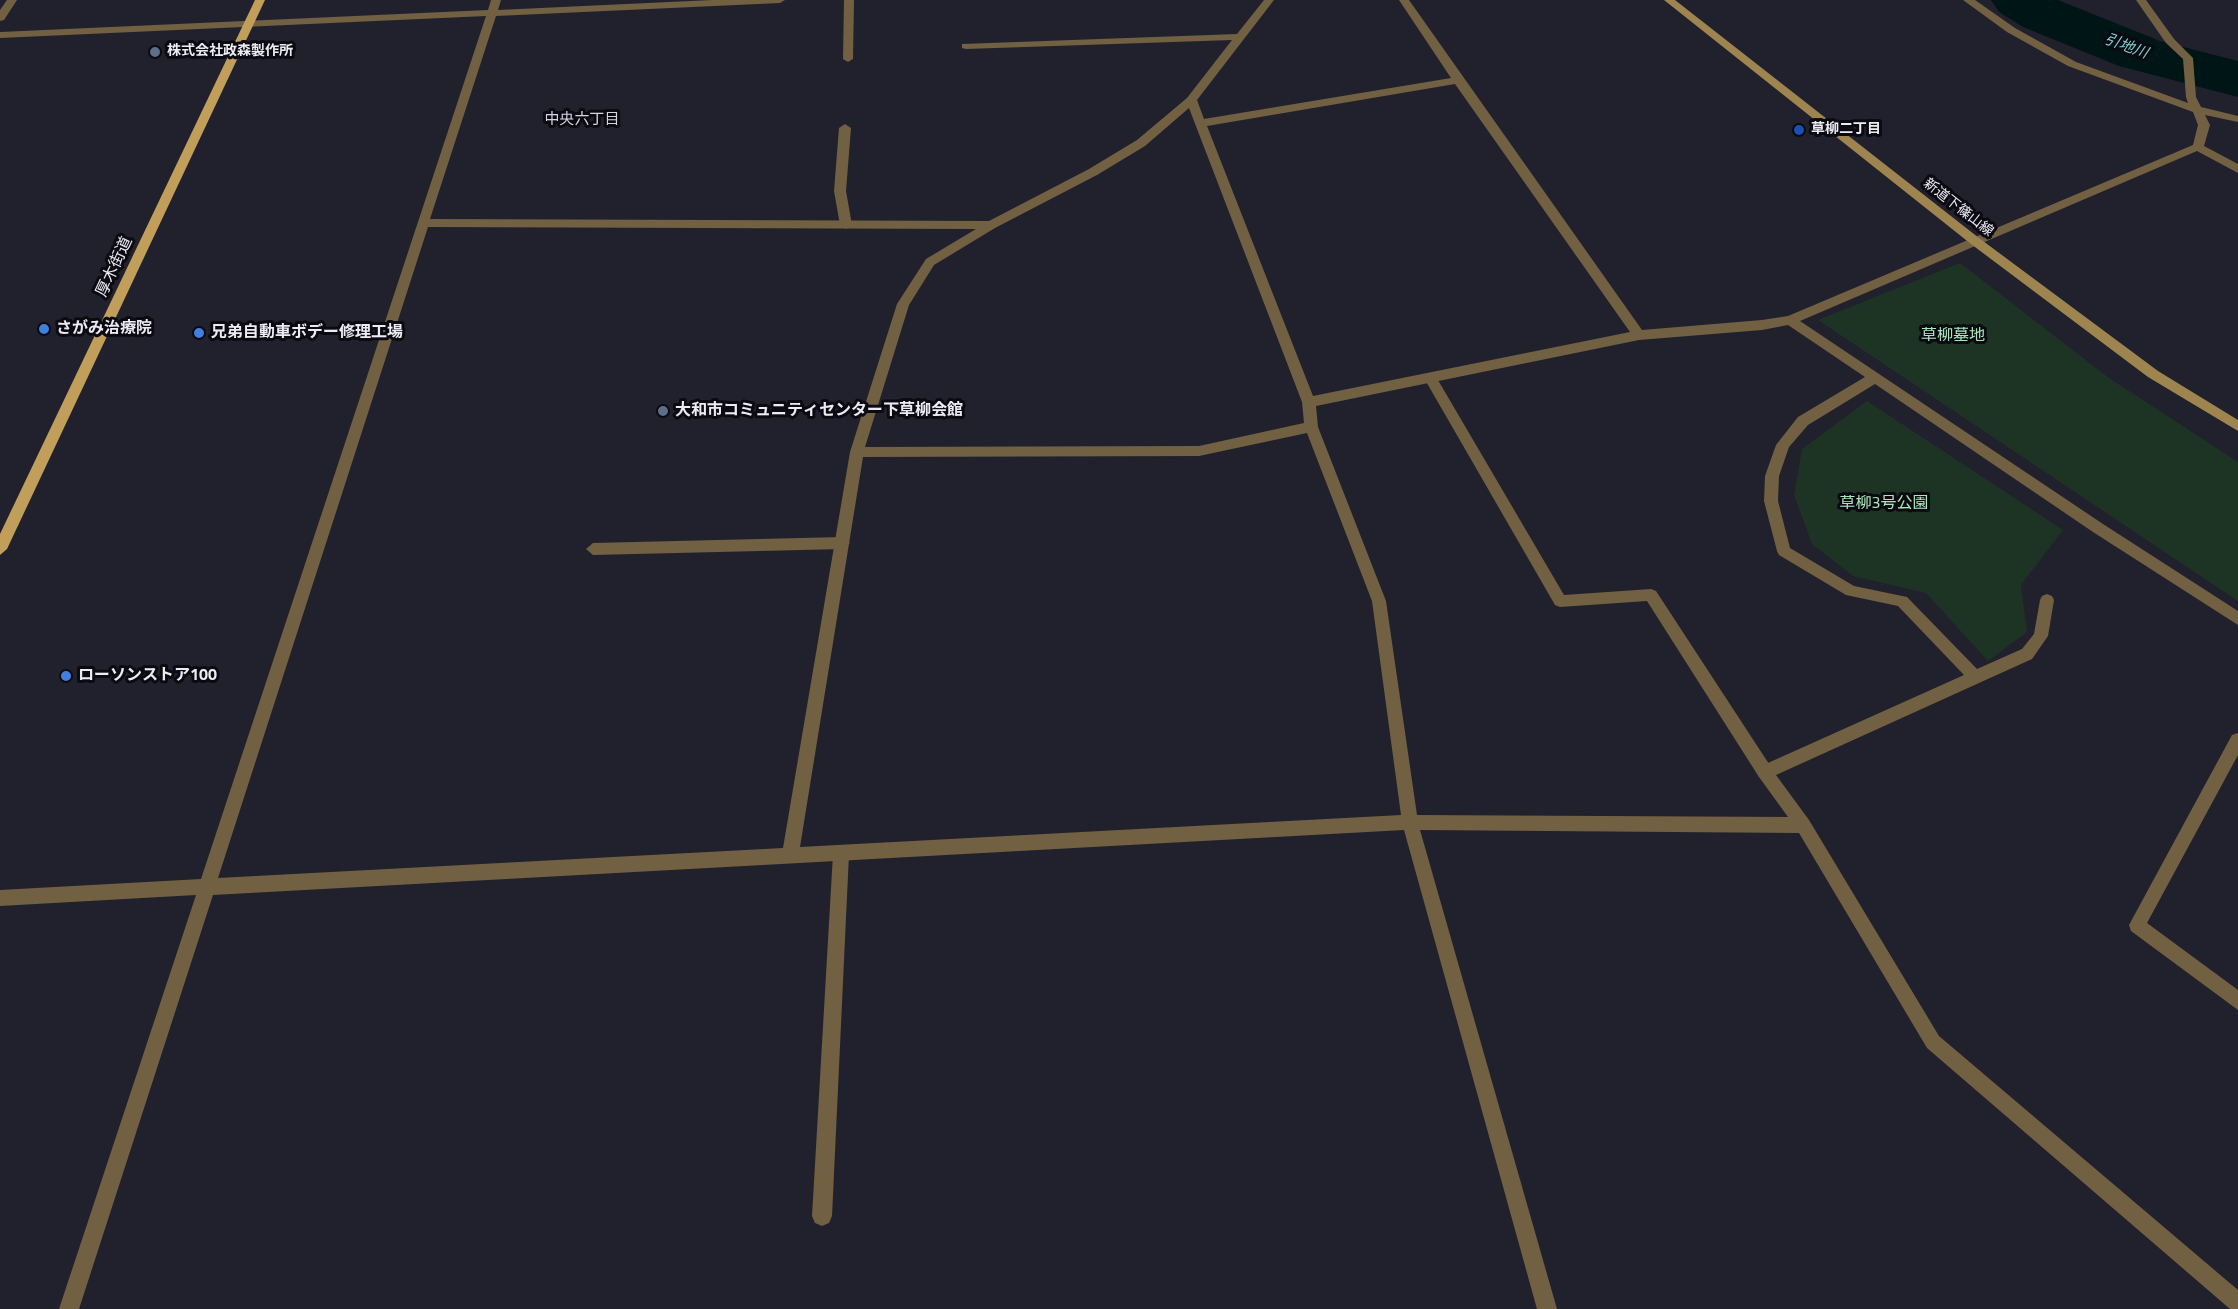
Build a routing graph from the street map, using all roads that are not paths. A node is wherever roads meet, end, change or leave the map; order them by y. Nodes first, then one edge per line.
1 (12, 0) edge
2 (260, 0) edge
3 (780, 0) edge
4 (849, 0) edge
5 (1269, 0) edge
6 (1405, 0) edge
7 (1669, 0) edge
8 (1968, 0) edge
9 (2141, 0) edge
10 (495, 5) edge
11 (0, 18) edge
12 (249, 23) junction
13 (0, 34) edge
14 (1241, 37) junction
15 (966, 46) dead end
16 (848, 59) dead end
17 (1458, 80) junction
18 (1191, 100) junction
19 (2197, 110) junction
20 (2238, 119) edge
21 (1201, 123) junction
22 (845, 128) dead end
23 (2198, 147) junction
24 (2238, 169) edge
25 (424, 223) junction
26 (846, 225) junction
27 (991, 225) junction
28 (1975, 241) junction
29 (1790, 320) junction
30 (1640, 335) junction
31 (1430, 378) junction
32 (1874, 378) junction
33 (1309, 402) junction
34 (2238, 426) edge
35 (1311, 427) junction
36 (857, 452) junction
37 (843, 543) junction
38 (0, 549) edge
39 (593, 549) dead end
40 (2047, 600) dead end
41 (2238, 619) edge
42 (1976, 678) junction
43 (2238, 740) edge
44 (1765, 772) junction
45 (1410, 822) junction
46 (1803, 825) junction
47 (841, 854) junction
48 (790, 857) junction
49 (207, 886) junction
50 (0, 898) edge
51 (2238, 1001) edge
52 (822, 1216) dead end
53 (2238, 1303) edge
54 (69, 1309) edge
55 (1547, 1309) edge

1 - 11 street
2 - 12 main road, 厚木街道
3 - 10 street
4 - 16 street
5 - 14 street
6 - 17 street
7 - 28 street, 新道下篠山線
8 - 19 street
9 - 19 street
10 - 12 street
10 - 25 street
12 - 13 street
12 - 38 main road, 厚木街道
14 - 15 street
14 - 18 street
17 - 21 street
17 - 30 street
18 - 21 street
18 - 27 street
19 - 20 street
19 - 23 street
21 - 33 street
22 - 26 street
23 - 24 street
23 - 28 street
25 - 26 street
25 - 49 street
26 - 27 street
27 - 36 street
28 - 29 street
28 - 34 street, 新道下篠山線
29 - 30 street
29 - 32 street
30 - 31 street
31 - 33 street
31 - 44 street
32 - 41 street
32 - 42 street
33 - 35 street
35 - 36 street
35 - 45 street
36 - 37 street
37 - 39 street
37 - 48 street
40 - 42 street
42 - 44 street
43 - 51 street
44 - 46 street
45 - 46 street
45 - 47 street
45 - 55 street
46 - 53 street
47 - 48 street
47 - 52 street
48 - 49 street
49 - 50 street
49 - 54 street

